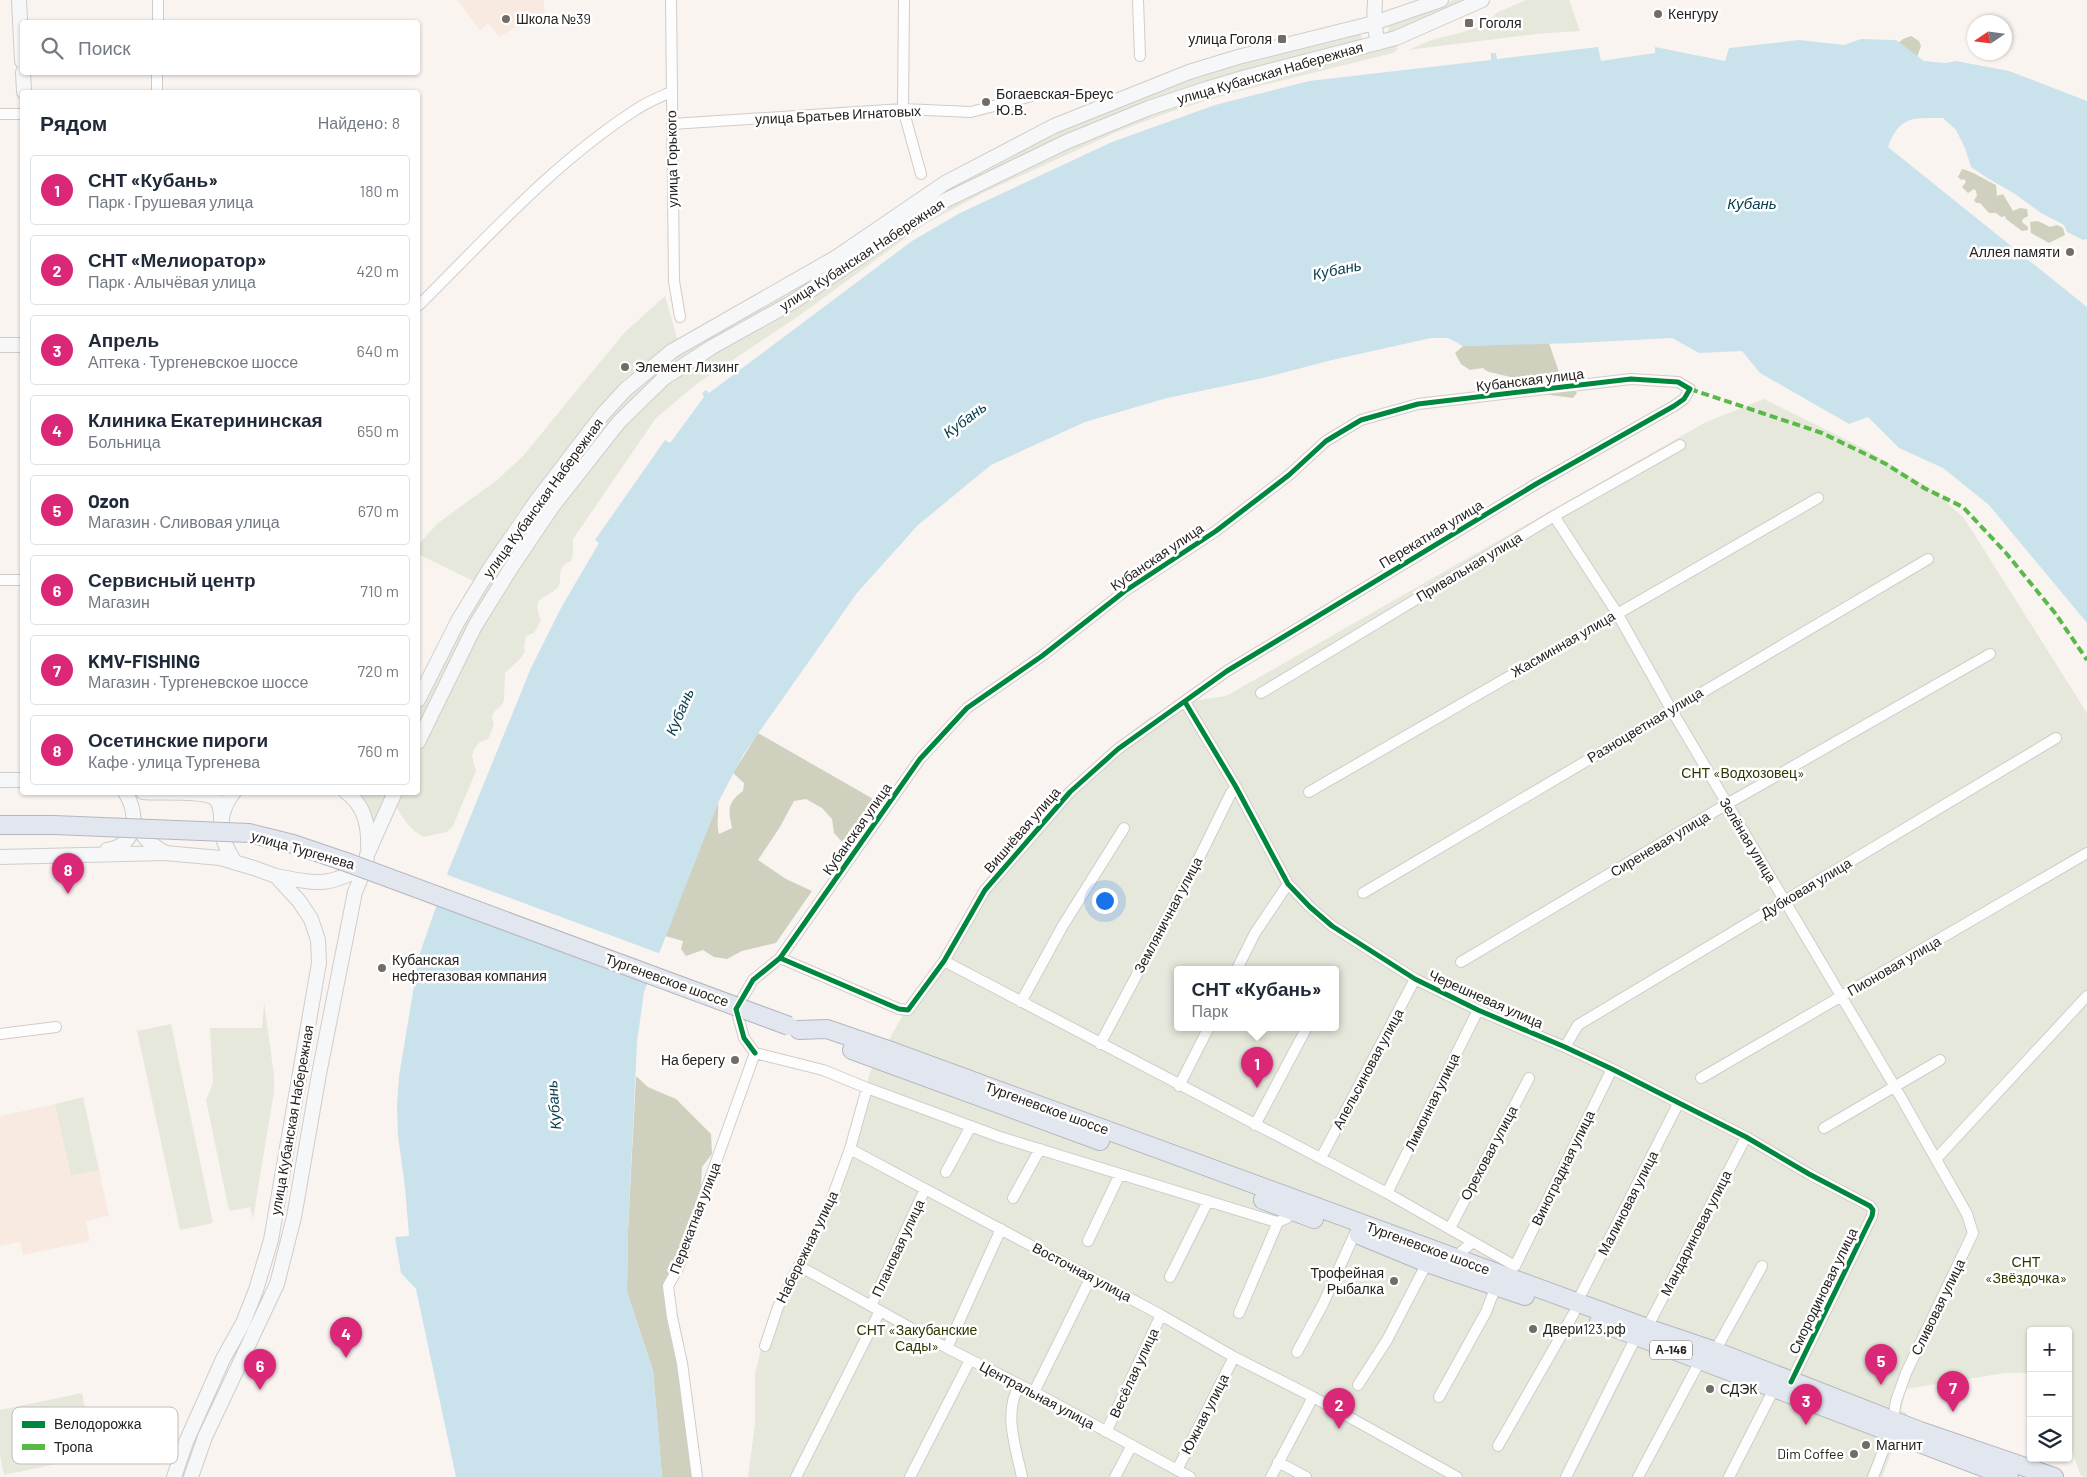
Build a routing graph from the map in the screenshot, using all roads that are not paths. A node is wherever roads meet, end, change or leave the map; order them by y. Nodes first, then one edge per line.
1 (19, 0) edge
2 (158, 0) edge
3 (671, 0) edge
4 (904, 0) edge
5 (1138, 0) edge
6 (1374, 0) edge
7 (1441, 0) edge
8 (1482, 0) edge
9 (20, 20) edge
10 (158, 20) edge
11 (1374, 23) junction
12 (1378, 43) junction
13 (1140, 56) dead end
14 (23, 75) edge
15 (158, 75) edge
16 (24, 90) edge
17 (157, 90) edge
18 (671, 92) junction
19 (1032, 96) dead end
20 (903, 109) junction
21 (0, 114) edge
22 (20, 114) edge
23 (672, 124) junction
24 (921, 174) dead end
25 (420, 304) edge
26 (680, 317) dead end
27 (0, 345) edge
28 (20, 345) edge
29 (1690, 389) joint
30 (1680, 445) dead end
31 (1818, 498) dead end
32 (1554, 516) junction
33 (1928, 559) dead end
34 (0, 580) edge
35 (20, 580) edge
36 (1617, 613) junction
37 (1990, 654) dead end
38 (1261, 693) dead end
39 (420, 696) edge
40 (1184, 703) junction
41 (1671, 709) junction
42 (420, 738) edge
43 (2056, 738) dead end
44 (0, 780) edge
45 (20, 780) edge
46 (1236, 787) junction
47 (1309, 792) dead end
48 (127, 795) edge
49 (142, 795) edge
50 (205, 795) edge
51 (232, 795) edge
52 (349, 795) edge
53 (393, 795) edge
54 (1727, 804) junction
55 (0, 814) edge
56 (134, 817) junction
57 (0, 825) edge
58 (48, 825) junction
59 (221, 825) junction
60 (1124, 828) dead end
61 (165, 853) junction
62 (2087, 853) edge
63 (79, 854) junction
64 (0, 857) edge
65 (366, 861) junction
66 (235, 862) junction
67 (276, 876) junction
68 (1288, 884) junction
69 (1364, 893) dead end
70 (1784, 900) junction
71 (534, 931) joint
72 (780, 958) junction
73 (944, 962) junction
74 (1461, 962) dead end
75 (1239, 966) edge
76 (1415, 979) junction
77 (2087, 996) edge
78 (1841, 998) junction
79 (1021, 1002) junction
80 (1478, 1010) junction
81 (56, 1026) dead end
82 (1207, 1031) edge
83 (1305, 1031) edge
84 (0, 1034) edge
85 (1100, 1044) junction
86 (1565, 1047) junction
87 (755, 1054) junction
88 (1940, 1060) dead end
89 (1612, 1070) junction
90 (1529, 1078) dead end
91 (1701, 1078) dead end
92 (1179, 1086) junction
93 (1895, 1087) junction
94 (867, 1088) junction
95 (1678, 1104) junction
96 (1255, 1125) junction
97 (971, 1126) junction
98 (1824, 1128) dead end
99 (1746, 1137) junction
100 (850, 1149) junction
101 (1040, 1149) junction
102 (1321, 1158) junction
103 (1936, 1158) junction
104 (946, 1172) dead end
105 (1120, 1174) junction
106 (926, 1189) junction
107 (1387, 1193) junction
108 (1013, 1198) dead end
109 (1208, 1201) junction
110 (1873, 1210) joint
111 (1296, 1214) junction
112 (1450, 1228) junction
113 (1001, 1229) junction
114 (1355, 1233) junction
115 (1973, 1233) joint
116 (1088, 1241) dead end
117 (1473, 1242) junction
118 (1455, 1258) junction
119 (1427, 1263) junction
120 (1762, 1266) dead end
121 (803, 1268) junction
122 (1504, 1276) junction
123 (1091, 1277) junction
124 (1170, 1277) dead end
125 (1576, 1307) junction
126 (876, 1308) junction
127 (1239, 1313) dead end
128 (1161, 1315) junction
129 (1641, 1332) junction
130 (765, 1346) dead end
131 (948, 1348) junction
132 (1715, 1351) junction
133 (1298, 1352) dead end
134 (1234, 1357) junction
135 (970, 1360) junction
136 (1700, 1361) junction
137 (1791, 1382) junction
138 (1358, 1385) dead end
139 (1019, 1386) junction
140 (1774, 1389) junction
141 (1034, 1392) junction
142 (1313, 1397) junction
143 (1439, 1397) dead end
144 (1892, 1426) junction
145 (1106, 1432) junction
146 (1132, 1445) junction
147 (1498, 1446) dead end
148 (1278, 1462) junction
149 (1177, 1470) junction
150 (174, 1477) edge
151 (190, 1477) edge
152 (697, 1477) edge
153 (796, 1477) edge
154 (910, 1477) edge
155 (1022, 1477) edge
156 (1114, 1477) edge
157 (1190, 1477) edge
158 (1271, 1477) edge
159 (1306, 1477) edge
160 (1457, 1477) edge
161 (1566, 1477) edge
162 (1638, 1477) edge
163 (1729, 1477) edge
164 (1874, 1477) edge
165 (2009, 1477) edge
166 (2054, 1477) edge

1 - 9 main road
2 - 10 street
3 - 18 street, улица Горького
4 - 20 street
5 - 13 street
6 - 11 main road
7 - 11 main road, улица Кубанская Набережная
8 - 12 main road, улица Кубанская Набережная
11 - 12 main road
11 - 39 main road, улица Кубанская Набережная
12 - 42 main road, улица Кубанская Набережная
14 - 16 main road
15 - 17 street
18 - 23 street, улица Горького
18 - 25 street
19 - 20 street, улица Братьев Игнатовых
20 - 23 street, улица Братьев Игнатовых
20 - 24 street
21 - 22 street
23 - 26 street, улица Горького
27 - 28 main road
29 - 40 street, Перекатная улица
29 - 72 street, Кубанская улица
30 - 32 street, Привальная улица
31 - 36 street, Жасминная улица
32 - 36 street, Зелёная улица
32 - 38 street, Привальная улица
33 - 41 street, Разноцветная улица
34 - 35 street
36 - 41 street, Зелёная улица
36 - 47 street, Жасминная улица
37 - 54 street, Сиреневая улица
40 - 46 street, Черешневая улица
40 - 73 street, Вишнёвая улица
41 - 54 street, Зелёная улица
41 - 69 street, Разноцветная улица
43 - 70 street, Дубковая улица
44 - 45 main road
46 - 68 street, Черешневая улица
46 - 85 street, Земляничная улица
48 - 56 main road
49 - 56 main road
50 - 59 main road
51 - 59 main road
52 - 65 main road
53 - 65 main road, улица Кубанская Набережная
54 - 70 street, Зелёная улица
54 - 74 street, Сиреневая улица
55 - 58 highway
56 - 61 main road
56 - 63 main road
57 - 58 highway, улица Тургенева
58 - 71 highway, улица Тургенева, bridge
59 - 66 main road
60 - 79 street
61 - 63 main road, улица Кубанская Набережная
61 - 66 main road, улица Кубанская Набережная
62 - 78 street, Пионовая улица
63 - 64 main road
65 - 67 main road
65 - 151 main road, улица Кубанская Набережная
66 - 67 main road, улица Кубанская Набережная
67 - 150 main road, улица Кубанская Набережная
68 - 75 street
68 - 76 street, Черешневая улица
70 - 78 street, Зелёная улица
70 - 86 street, Дубковая улица
71 - 111 highway, Тургеневское шоссе, bridge
72 - 73 street, Вишнёвая улица
72 - 87 street, Кубанская улица
73 - 79 street
76 - 80 street, Черешневая улица
76 - 102 street, Апельсиновая улица
77 - 103 street
78 - 91 street, Пионовая улица
78 - 93 street, Зелёная улица
79 - 85 street
80 - 86 street, Черешневая улица
80 - 107 street, Лимонная улица
81 - 84 street
82 - 92 street
83 - 96 street
85 - 92 street
86 - 89 street, Черешневая улица
87 - 94 street
87 - 152 street, Перекатная улица
88 - 93 street
89 - 95 street, Черешневая улица
89 - 122 street, Виноградная улица
90 - 112 street, Ореховая улица
92 - 96 street
93 - 98 street
93 - 103 street, Зелёная улица
94 - 97 street
94 - 100 street
95 - 99 street, Черешневая улица
95 - 125 street, Малиновая улица
96 - 102 street
97 - 101 street
97 - 104 street
99 - 110 street, Черешневая улица
99 - 129 street, Мандариновая улица
100 - 106 street, Восточная улица
100 - 121 street, Набережная улица
101 - 105 street
101 - 108 street
102 - 107 street
103 - 115 street, Зелёная улица
105 - 109 street
105 - 116 street
106 - 113 street, Восточная улица
106 - 126 street, Плановая улица
107 - 112 street
109 - 111 street
109 - 124 street
110 - 137 street, Смородиновая улица
111 - 114 highway, Тургеневское шоссе / А-146
111 - 118 highway, Тургеневское шоссе / А-146
111 - 127 street
112 - 117 street
113 - 123 street, Восточная улица
113 - 131 street
114 - 119 highway, Тургеневское шоссе / А-146
114 - 133 street
115 - 144 street, Сливовая улица
117 - 118 street
117 - 122 street
117 - 122 street
118 - 122 highway, Тургеневское шоссе / А-146
119 - 122 highway, Тургеневское шоссе / А-146
119 - 138 street
120 - 132 street
121 - 126 street, Центральная улица
121 - 130 street, Набережная улица
122 - 125 highway, Тургеневское шоссе / А-146
122 - 143 street, Виноградная улица
123 - 128 street, Восточная улица
123 - 141 street
125 - 129 highway, Тургеневское шоссе / А-146
125 - 147 street, Малиновая улица
126 - 131 street, Центральная улица
126 - 153 street, Плановая улица
128 - 134 street, Восточная улица
128 - 145 street, Весёлая улица
129 - 132 highway, Тургеневское шоссе / А-146
129 - 136 highway, Тургеневское шоссе / А-146
129 - 161 street, Мандариновая улица
131 - 135 street, Центральная улица
132 - 137 highway, Тургеневское шоссе / А-146
134 - 142 street, Восточная улица
134 - 149 street, Южная улица
135 - 139 street, Центральная улица
135 - 154 street
136 - 140 highway, Тургеневское шоссе / А-146
136 - 162 street
137 - 144 highway, Тургеневское шоссе / А-146
139 - 141 street, Центральная улица
139 - 155 street
140 - 144 highway, Тургеневское шоссе / А-146
140 - 163 street
141 - 145 street, Центральная улица
142 - 148 street
142 - 160 street, Восточная улица
144 - 164 street, Сливовая улица
144 - 165 highway, Тургеневское шоссе / А-146
144 - 166 highway, Тургеневское шоссе / А-146
145 - 146 street, Центральная улица
146 - 149 street, Центральная улица
146 - 156 street
148 - 158 street
148 - 159 street
149 - 157 street, Центральная улица

